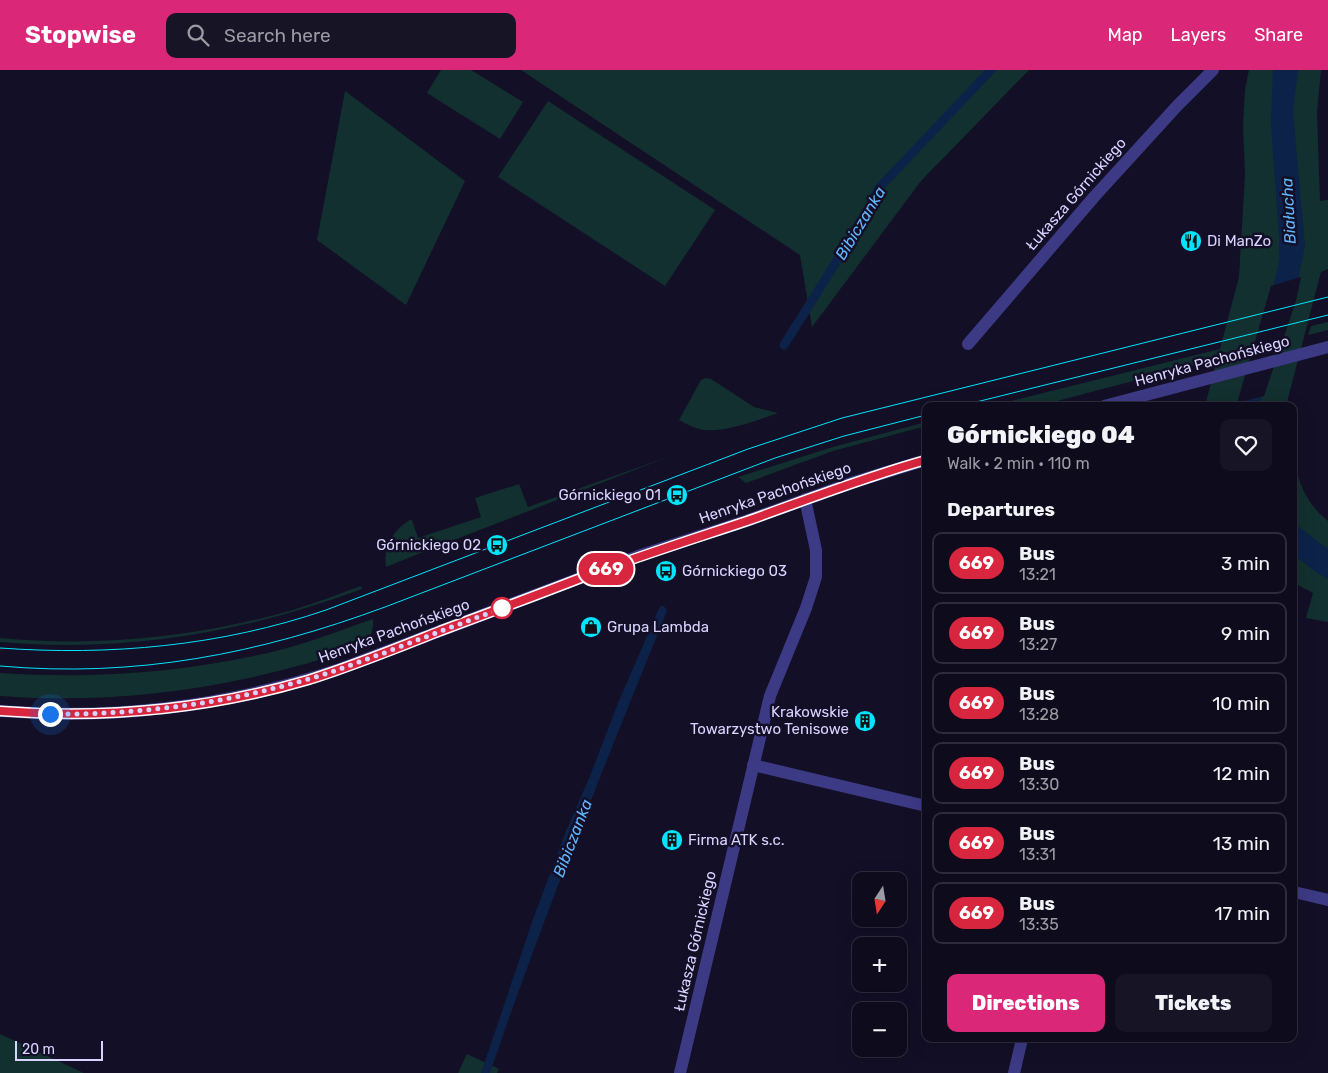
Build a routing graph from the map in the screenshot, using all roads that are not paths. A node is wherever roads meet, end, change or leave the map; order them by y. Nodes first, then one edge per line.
1 (1213, 70) edge
2 (968, 344) dead end
3 (1328, 346) edge
4 (1119, 402) edge
5 (922, 461) edge
6 (805, 499) junction
7 (0, 711) edge
8 (753, 765) junction
9 (922, 805) edge
10 (1297, 893) edge
11 (1328, 900) edge
12 (1021, 1042) edge
13 (680, 1073) edge
14 (1014, 1073) edge

1 - 2 street, Łukasza Górnickiego
3 - 4 street, Henryka Pachońskiego
5 - 6 street, Henryka Pachońskiego
6 - 7 street, Henryka Pachońskiego
6 - 8 street, Łukasza Górnickiego
8 - 9 street
8 - 13 street, Łukasza Górnickiego
10 - 11 street
12 - 14 street

